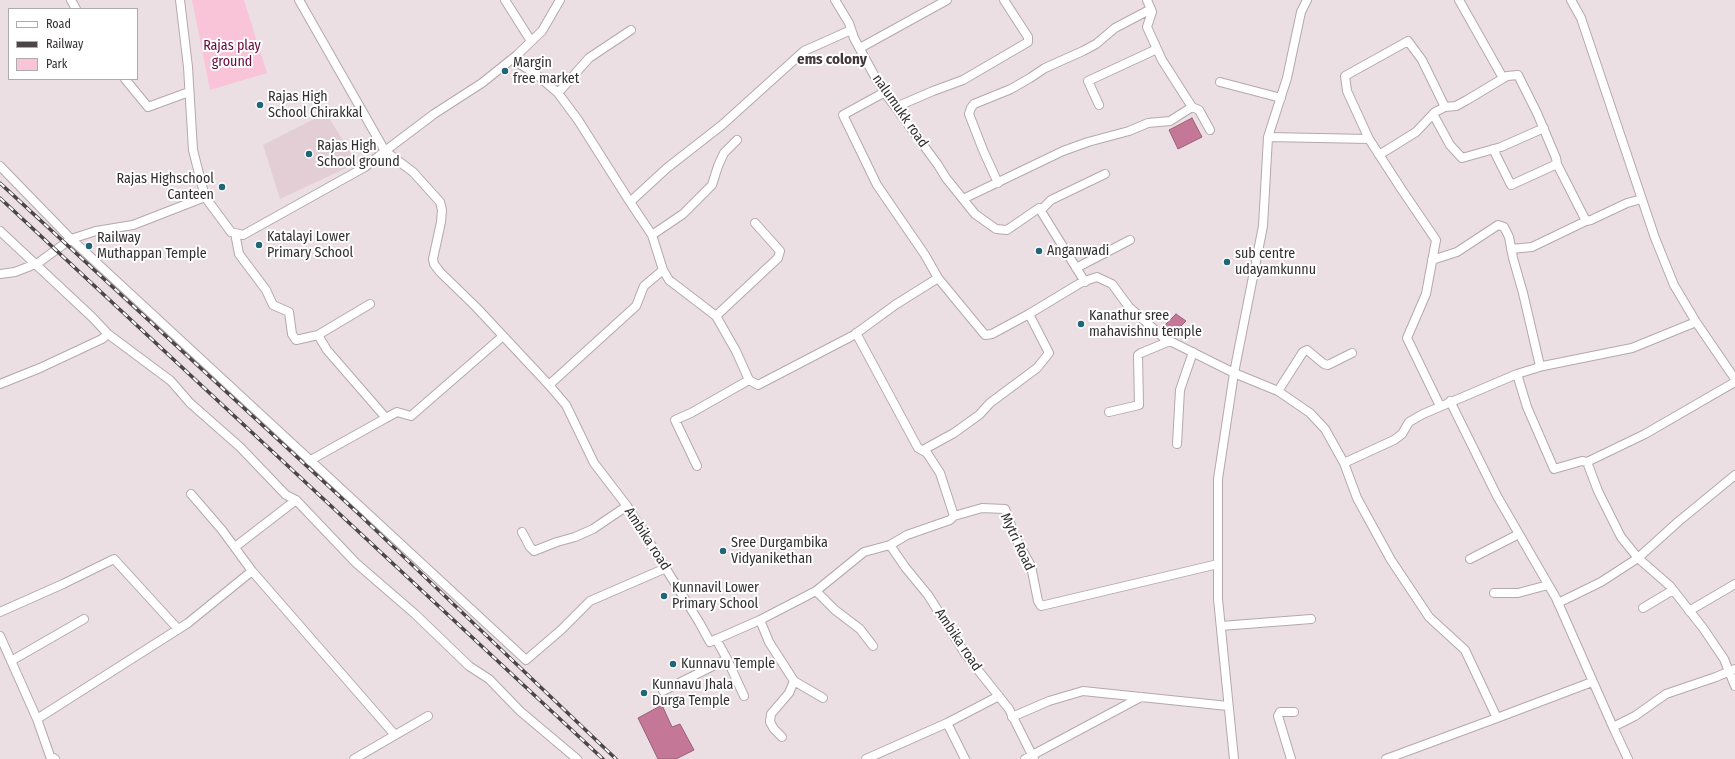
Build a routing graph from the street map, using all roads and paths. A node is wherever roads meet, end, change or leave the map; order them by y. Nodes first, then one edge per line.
1 (180, 0) edge
2 (299, 0) edge
3 (505, 0) edge
4 (560, 0) edge
5 (835, 0) edge
6 (1004, 0) edge
7 (1147, 0) edge
8 (1307, 0) edge
9 (1459, 0) edge
10 (1571, 0) edge
11 (942, 1) edge
12 (1151, 9) junction
13 (631, 30) dead end
14 (852, 30) junction
15 (532, 41) junction
16 (860, 48) junction
17 (1157, 49) junction
18 (512, 59) junction
19 (1503, 78) junction
20 (126, 80) edge
21 (1220, 82) dead end
22 (189, 92) junction
23 (885, 92) junction
24 (558, 93) junction
25 (1281, 98) junction
26 (1099, 105) dead end
27 (896, 107) junction
28 (1192, 107) junction
29 (1445, 107) junction
30 (1433, 114) junction
31 (1544, 128) junction
32 (1210, 130) dead end
33 (1268, 137) junction
34 (1369, 139) junction
35 (737, 140) dead end
36 (1493, 149) junction
37 (385, 150) junction
38 (1379, 156) junction
39 (1557, 164) junction
40 (0, 166) edge
41 (1105, 174) dead end
42 (998, 183) junction
43 (205, 197) junction
44 (963, 199) junction
45 (1642, 199) junction
46 (630, 202) junction
47 (1041, 210) junction
48 (1586, 220) junction
49 (755, 223) dead end
50 (0, 231) edge
51 (235, 233) junction
52 (652, 235) junction
53 (71, 239) junction
54 (1130, 240) dead end
55 (1511, 249) junction
56 (1432, 260) junction
57 (35, 264) junction
58 (1076, 268) junction
59 (663, 270) junction
60 (0, 274) edge
61 (938, 278) junction
62 (1085, 282) junction
63 (370, 304) dead end
64 (1029, 314) junction
65 (716, 316) junction
66 (1696, 322) junction
67 (856, 333) junction
68 (108, 334) junction
69 (318, 335) junction
70 (503, 336) junction
71 (1170, 341) junction
72 (1193, 352) junction
73 (1352, 353) dead end
74 (1540, 366) junction
75 (1234, 373) junction
76 (1517, 374) junction
77 (749, 380) junction
78 (1735, 381) edge
79 (0, 384) edge
80 (550, 385) junction
81 (1278, 391) junction
82 (1450, 401) junction
83 (1440, 406) junction
84 (1109, 412) dead end
85 (386, 418) junction
86 (1177, 444) dead end
87 (922, 450) junction
88 (310, 461) junction
89 (1587, 462) junction
90 (1344, 464) junction
91 (697, 466) dead end
92 (1735, 475) edge
93 (191, 494) dead end
94 (296, 500) junction
95 (627, 506) junction
96 (954, 516) junction
97 (522, 532) dead end
98 (1519, 534) junction
99 (890, 545) junction
100 (234, 547) junction
101 (1638, 558) junction
102 (1470, 559) dead end
103 (1218, 564) junction
104 (666, 568) junction
105 (252, 571) junction
106 (1735, 584) edge
107 (1548, 585) junction
108 (1673, 590) junction
109 (816, 591) junction
110 (1494, 593) dead end
111 (1558, 603) junction
112 (1643, 608) dead end
113 (1690, 611) junction
114 (0, 612) edge
115 (84, 619) dead end
116 (1311, 619) dead end
117 (760, 620) junction
118 (1221, 626) junction
119 (178, 630) junction
120 (0, 636) edge
121 (716, 639) junction
122 (873, 646) dead end
123 (727, 659) junction
124 (11, 661) junction
125 (1732, 670) edge
126 (794, 681) junction
127 (1592, 682) junction
128 (1735, 686) edge
129 (663, 691) dead end
130 (744, 696) dead end
131 (999, 696) junction
132 (823, 698) dead end
133 (1228, 706) junction
134 (1294, 712) dead end
135 (428, 716) dead end
136 (1012, 717) junction
137 (1497, 718) junction
138 (37, 720) junction
139 (947, 723) junction
140 (1613, 727) junction
141 (395, 735) junction
142 (782, 737) dead end
143 (1402, 756) edge
144 (1034, 757) edge
145 (50, 758) edge
146 (354, 759) edge
147 (576, 759) edge
148 (866, 759) edge
149 (965, 759) edge
150 (1025, 759) edge
151 (1234, 759) edge
152 (1291, 759) edge
153 (1386, 759) edge
154 (1628, 759) edge

1 - 22 street
2 - 37 street
3 - 15 street
4 - 15 street
5 - 14 street, nalumukk road
6 - 27 street
7 - 12 street
8 - 25 street
9 - 19 street
10 - 45 street
11 - 16 street
12 - 17 street
12 - 42 street
13 - 24 street
14 - 16 street, nalumukk road
14 - 46 street
15 - 18 street
16 - 23 street, nalumukk road
17 - 26 street
17 - 28 street
18 - 24 street
18 - 37 street
19 - 29 street
19 - 31 street
20 - 22 street
21 - 25 street
22 - 43 street
23 - 27 street, nalumukk road
23 - 61 street
24 - 46 street
25 - 33 street
27 - 44 street, nalumukk road
28 - 32 street
28 - 42 street
29 - 30 street
29 - 34 street
30 - 36 street
30 - 38 street
31 - 36 street
31 - 39 street
33 - 34 street
33 - 75 street
34 - 38 street
35 - 52 street
36 - 39 street
37 - 51 street
37 - 70 street, Ambika road
38 - 56 street
39 - 48 street
40 - 53 street
41 - 47 street, nalumukk road
42 - 44 street
43 - 51 street
43 - 53 street
44 - 47 street, nalumukk road
45 - 48 street
45 - 66 street
46 - 52 street
47 - 58 street
48 - 55 street
49 - 65 street
50 - 57 street
51 - 69 street
52 - 59 street
53 - 57 street
53 - 88 street
54 - 58 street
55 - 56 street
55 - 74 street
56 - 83 street
57 - 60 street
57 - 68 street
58 - 62 street
59 - 65 street
59 - 80 street
61 - 64 street
61 - 67 street
62 - 64 street
62 - 71 street
63 - 69 street
64 - 87 street
65 - 77 street
66 - 74 street
66 - 78 street
67 - 77 street
67 - 87 street
68 - 79 street
68 - 94 street
69 - 85 street
70 - 80 street, Ambika road
70 - 85 street
71 - 72 street
71 - 84 street
72 - 75 street
72 - 86 street
73 - 81 street
74 - 76 street
75 - 81 street
75 - 103 street
76 - 82 street
76 - 89 street
77 - 91 street
78 - 89 street
80 - 95 street, Ambika road
81 - 90 street
82 - 83 street
82 - 98 street
83 - 90 street
85 - 88 street
87 - 96 street
88 - 104 street
89 - 101 street
90 - 137 street
92 - 101 street
93 - 100 street
94 - 100 street
94 - 147 street
95 - 97 street
95 - 104 street, Ambika road
96 - 99 street, Mytri Road
96 - 103 street, Mytri Road
98 - 102 street
98 - 107 street
99 - 109 street
99 - 131 street, Ambika road
100 - 105 street
101 - 108 street
101 - 111 street
103 - 118 street
104 - 121 street, Ambika road
105 - 119 street
105 - 141 street
106 - 113 street
107 - 110 street
107 - 111 street
108 - 112 street
108 - 113 street
109 - 117 street
109 - 122 street
111 - 127 street
113 - 125 street
114 - 119 street
115 - 124 street
116 - 118 street
117 - 121 street
117 - 126 street
118 - 133 street
119 - 138 street
120 - 124 street
121 - 123 street
123 - 129 street
123 - 130 street
124 - 138 street
125 - 128 street
125 - 140 street
126 - 132 street
126 - 142 street
127 - 137 street
127 - 140 street
131 - 136 street, Ambika road
131 - 139 street
133 - 136 street
133 - 144 street
133 - 151 street
134 - 152 street
135 - 141 street
136 - 144 street, Ambika road
137 - 143 street
138 - 145 street
139 - 148 street
139 - 149 street
140 - 154 street
141 - 146 street
143 - 153 street
144 - 150 street

